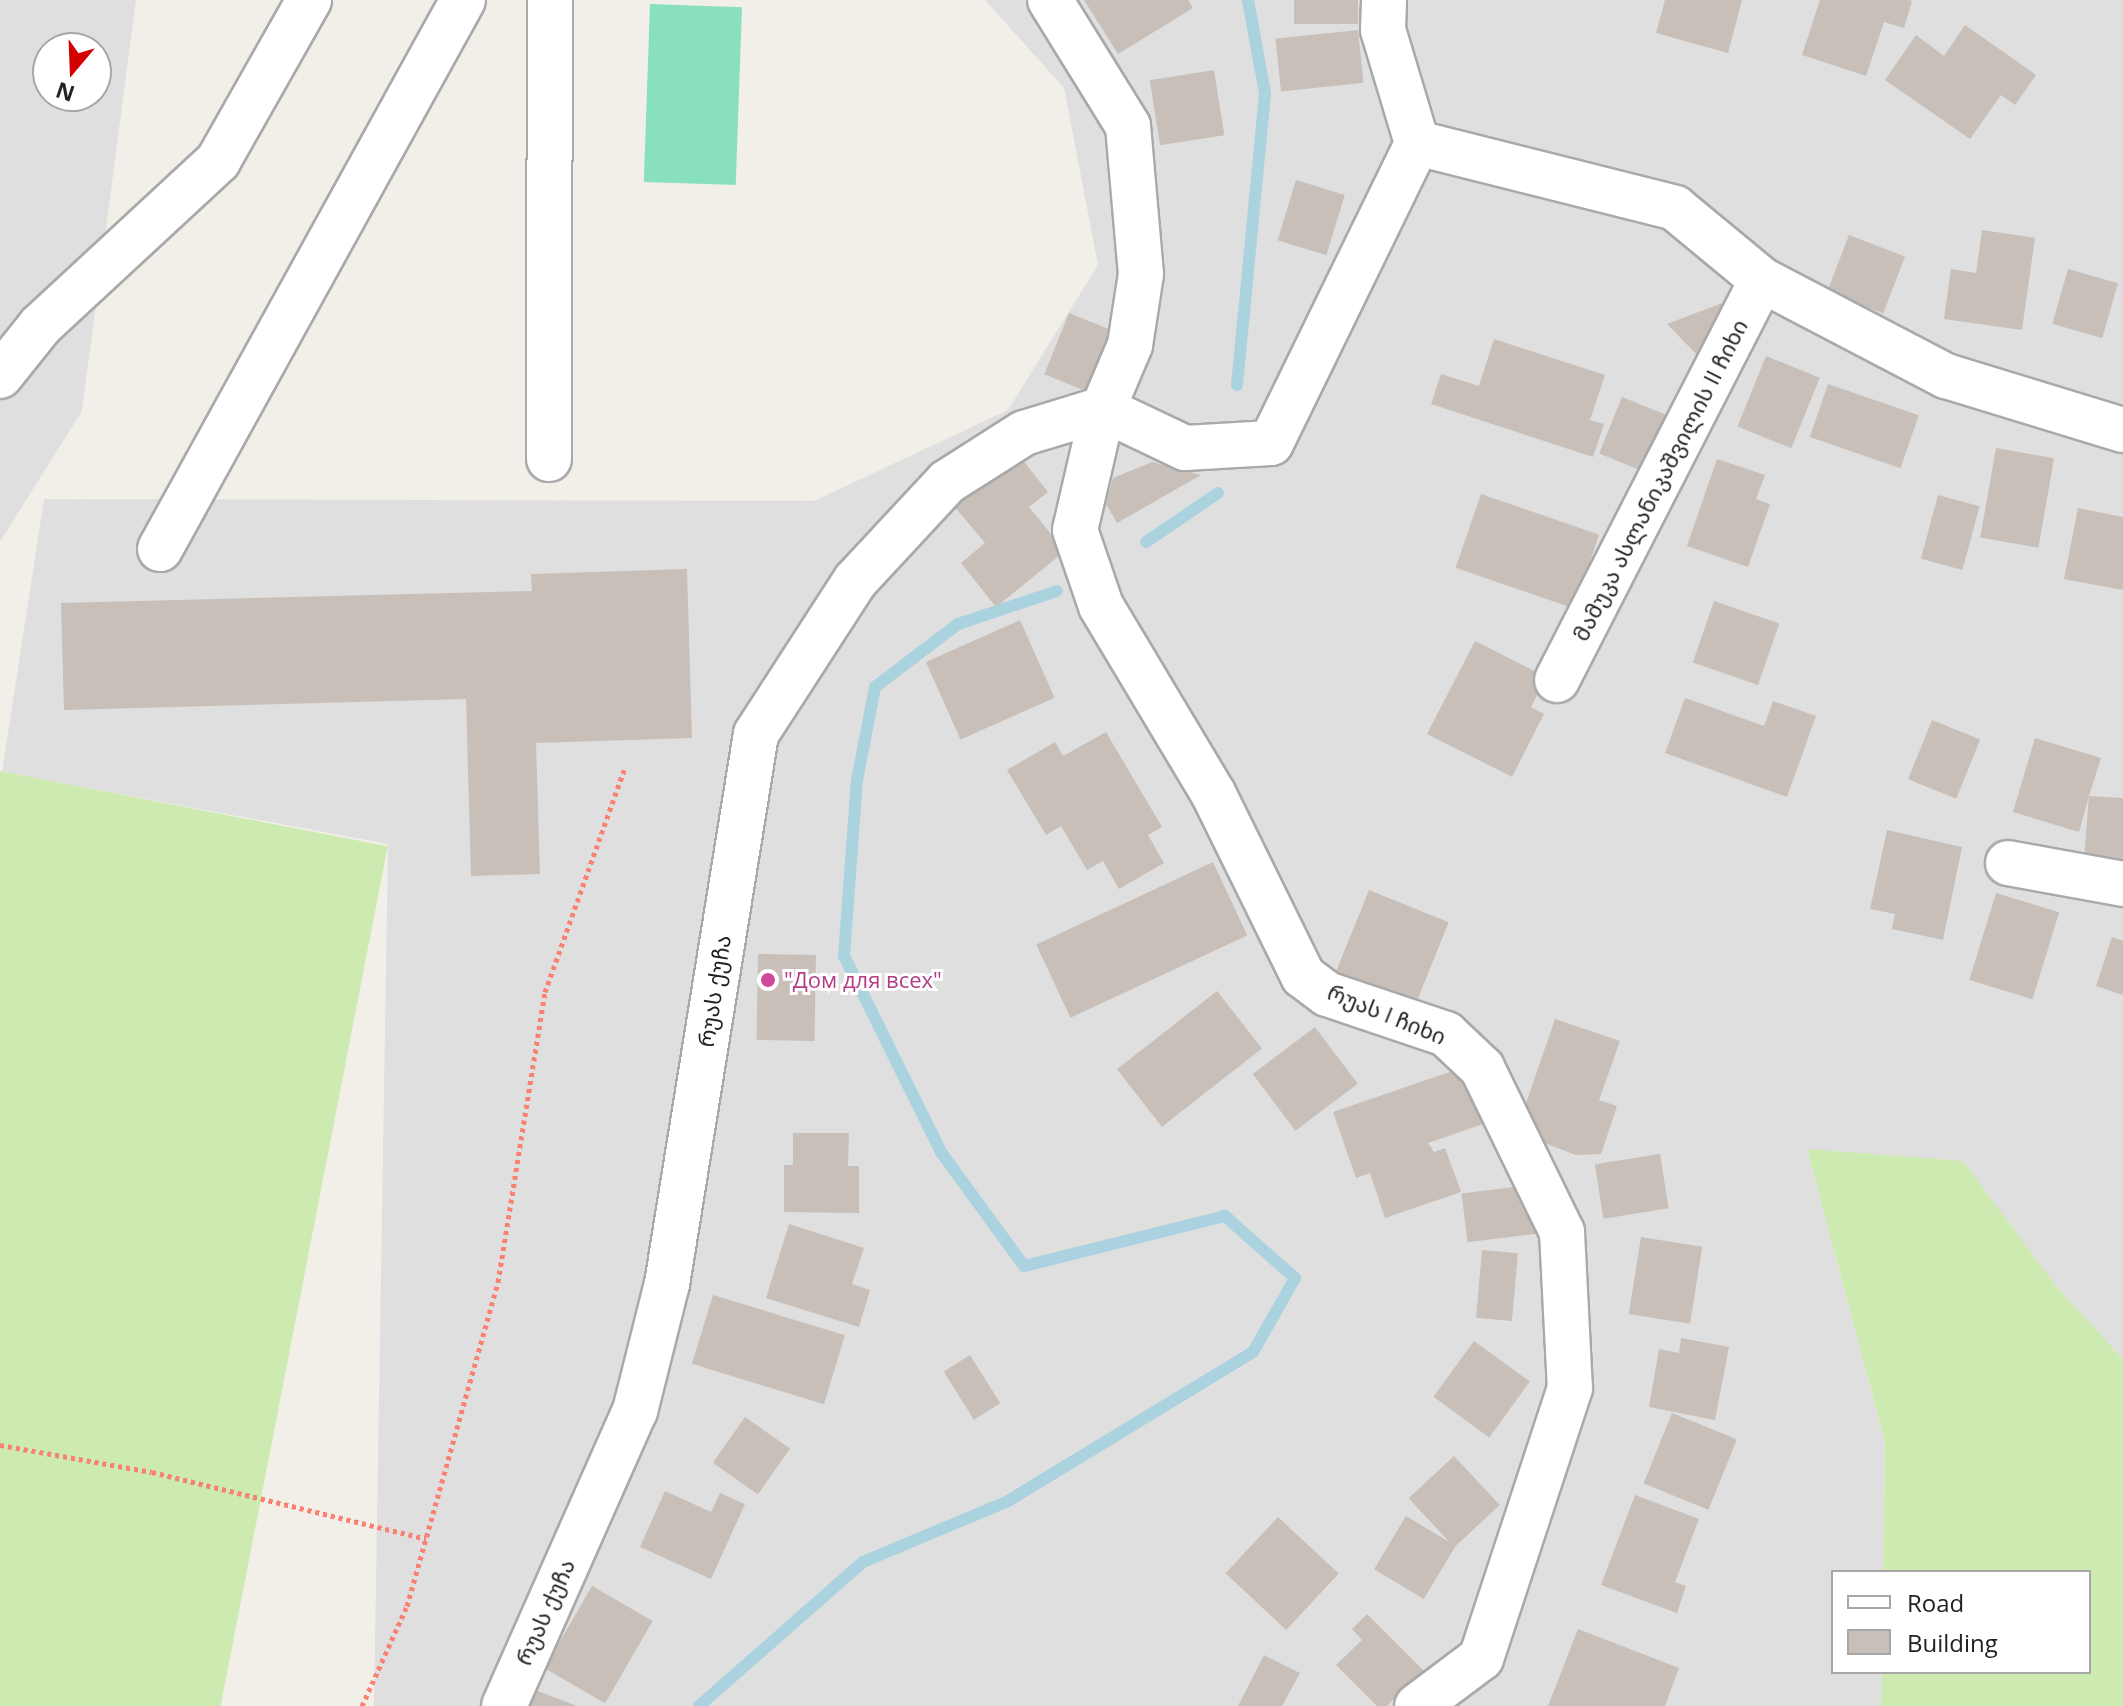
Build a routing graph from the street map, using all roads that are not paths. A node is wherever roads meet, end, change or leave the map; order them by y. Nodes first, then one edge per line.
1 (309, 0) edge
2 (463, 0) edge
3 (550, 0) edge
4 (1050, 0) edge
5 (1384, 0) edge
6 (1417, 143) junction
7 (1762, 280) junction
8 (0, 376) edge
9 (1103, 409) junction
10 (2123, 430) edge
11 (549, 459) dead end
12 (160, 549) dead end
13 (1557, 680) dead end
14 (2008, 863) dead end
15 (2123, 884) edge
16 (504, 1706) edge
17 (1417, 1706) edge

1 - 8 street
2 - 12 street
3 - 11 street
4 - 9 street, რუას I ჩიხი
5 - 6 street
6 - 7 street
6 - 9 street
7 - 10 street
7 - 13 street, მამუკა ასლანიკაშვილის II ჩიხი
9 - 16 street, რუას ქუჩა
9 - 17 street, რუას I ჩიხი
14 - 15 street

